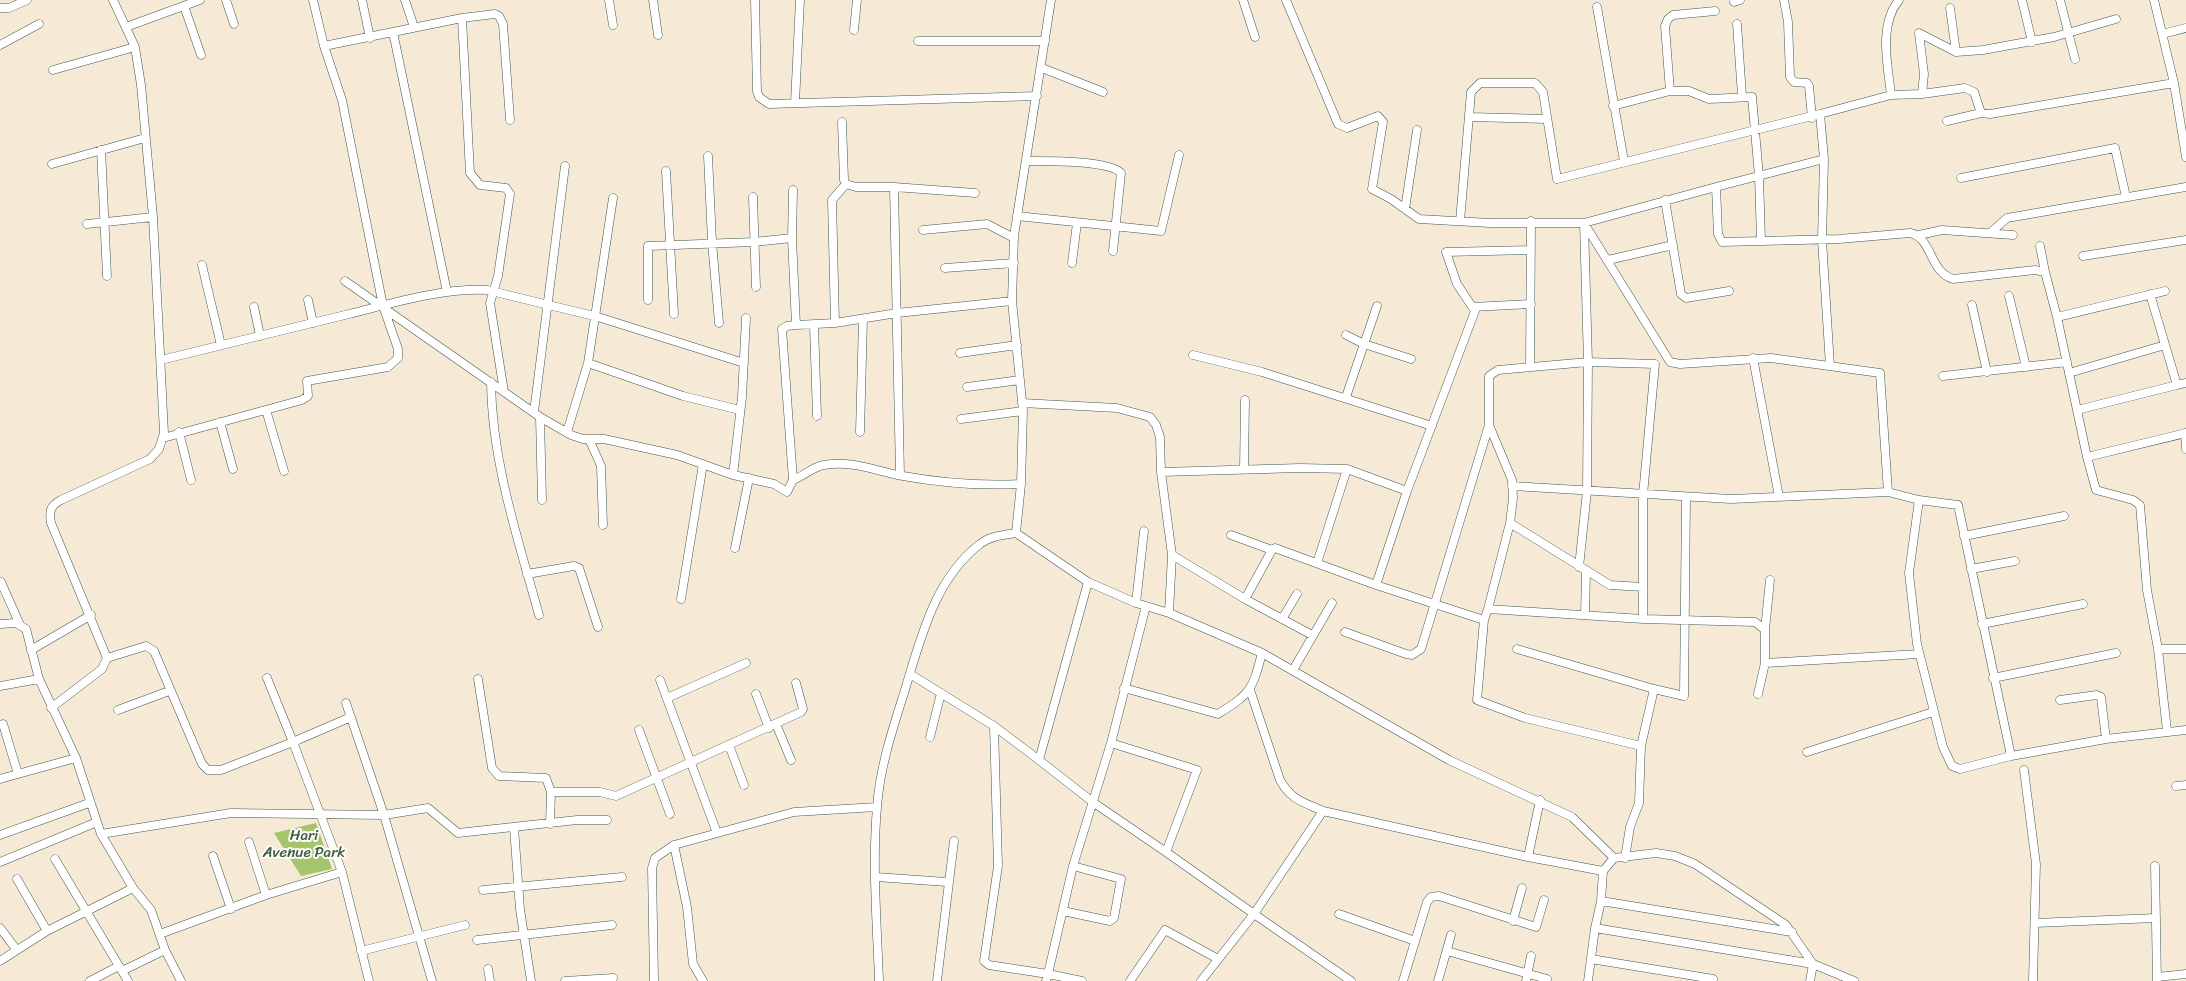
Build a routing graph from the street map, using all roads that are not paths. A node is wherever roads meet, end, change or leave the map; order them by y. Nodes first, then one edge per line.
1 (27, 0) edge
2 (114, 0) edge
3 (200, 0) edge
4 (226, 0) edge
5 (313, 0) edge
6 (362, 0) edge
7 (405, 0) edge
8 (609, 0) edge
9 (653, 0) edge
10 (755, 0) edge
11 (800, 0) edge
12 (857, 0) edge
13 (1050, 0) edge
14 (1243, 0) edge
15 (1286, 0) edge
16 (1784, 0) edge
17 (1899, 0) edge
18 (2022, 0) edge
19 (2060, 0) edge
20 (2154, 0) edge
21 (7, 4) edge
22 (184, 6) junction
23 (1597, 7) dead end
24 (0, 8) edge
25 (1950, 8) dead end
26 (1715, 11) dead end
27 (462, 18) junction
28 (2116, 19) dead end
29 (39, 24) dead end
30 (234, 24) dead end
31 (1737, 24) dead end
32 (613, 25) dead end
33 (126, 27) junction
34 (414, 27) junction
35 (2186, 28) edge
36 (854, 30) dead end
37 (393, 32) junction
38 (2069, 33) junction
39 (2162, 34) junction
40 (658, 35) dead end
41 (1255, 37) dead end
42 (370, 38) junction
43 (918, 41) dead end
44 (1045, 41) junction
45 (2032, 42) junction
46 (0, 45) edge
47 (324, 46) junction
48 (135, 47) junction
49 (1956, 52) junction
50 (201, 55) dead end
51 (2075, 59) dead end
52 (1042, 68) junction
53 (53, 70) dead end
54 (2174, 83) junction
55 (1670, 91) junction
56 (1102, 92) dead end
57 (1922, 94) junction
58 (1891, 95) junction
59 (1037, 96) junction
60 (1742, 96) junction
61 (795, 103) junction
62 (1613, 106) junction
63 (1982, 113) junction
64 (1820, 114) junction
65 (1470, 117) junction
66 (1812, 118) junction
67 (1547, 119) junction
68 (510, 120) dead end
69 (1947, 121) dead end
70 (842, 122) dead end
71 (1417, 130) dead end
72 (1756, 130) junction
73 (145, 138) junction
74 (101, 150) junction
75 (1179, 155) dead end
76 (708, 156) dead end
77 (2186, 156) edge
78 (1027, 160) junction
79 (1824, 160) junction
80 (1624, 162) junction
81 (52, 164) dead end
82 (565, 166) dead end
83 (666, 171) dead end
84 (1759, 176) junction
85 (1961, 178) dead end
86 (846, 184) junction
87 (894, 187) junction
88 (1716, 187) junction
89 (2186, 187) edge
90 (793, 190) dead end
91 (975, 193) dead end
92 (2126, 197) junction
93 (613, 198) dead end
94 (753, 198) dead end
95 (1665, 200) junction
96 (1405, 209) junction
97 (1017, 216) junction
98 (153, 217) junction
99 (1460, 221) junction
100 (1531, 221) junction
101 (104, 222) junction
102 (1077, 222) junction
103 (1584, 223) junction
104 (87, 224) dead end
105 (1116, 226) junction
106 (924, 230) dead end
107 (1990, 234) junction
108 (1919, 235) junction
109 (2013, 235) dead end
110 (792, 238) junction
111 (1014, 238) junction
112 (1822, 240) junction
113 (2186, 240) edge
114 (1761, 241) junction
115 (712, 242) junction
116 (754, 242) junction
117 (671, 244) junction
118 (1673, 245) junction
119 (2040, 246) dead end
120 (1531, 250) junction
121 (1113, 251) dead end
122 (2083, 256) dead end
123 (1608, 260) junction
124 (1014, 263) junction
125 (1072, 263) dead end
126 (202, 265) dead end
127 (945, 268) dead end
128 (2045, 272) junction
129 (107, 276) dead end
130 (345, 281) dead end
131 (756, 287) dead end
132 (1729, 291) dead end
133 (2164, 291) dead end
134 (447, 292) junction
135 (492, 292) junction
136 (2150, 294) junction
137 (2009, 296) dead end
138 (308, 300) dead end
139 (648, 300) dead end
140 (1012, 301) junction
141 (1531, 304) junction
142 (1972, 305) dead end
143 (383, 306) junction
144 (547, 306) junction
145 (1376, 306) dead end
146 (254, 307) dead end
147 (1472, 307) junction
148 (898, 313) junction
149 (674, 314) dead end
150 (594, 316) junction
151 (2057, 317) junction
152 (746, 318) dead end
153 (863, 319) junction
154 (719, 322) dead end
155 (313, 323) junction
156 (835, 323) junction
157 (796, 325) junction
158 (814, 325) junction
159 (1346, 334) dead end
160 (260, 336) junction
161 (1364, 344) junction
162 (221, 345) junction
163 (1017, 345) junction
164 (2165, 345) junction
165 (960, 353) dead end
166 (1193, 355) dead end
167 (1753, 358) junction
168 (1411, 359) dead end
169 (161, 360) junction
170 (744, 362) junction
171 (1588, 362) junction
172 (2067, 362) junction
173 (588, 363) junction
174 (1830, 366) junction
175 (1530, 367) junction
176 (2026, 367) junction
177 (1987, 372) junction
178 (2069, 373) junction
179 (1943, 376) dead end
180 (1020, 380) junction
181 (491, 382) junction
182 (2186, 383) edge
183 (2177, 385) junction
184 (967, 388) dead end
185 (504, 392) junction
186 (1346, 397) junction
187 (1245, 400) dead end
188 (1022, 407) junction
189 (266, 410) junction
190 (740, 410) junction
191 (2077, 410) junction
192 (537, 415) junction
193 (817, 416) dead end
194 (961, 420) dead end
195 (220, 422) junction
196 (1489, 425) junction
197 (1432, 426) junction
198 (179, 432) junction
199 (567, 432) junction
200 (860, 432) dead end
201 (2185, 433) edge
202 (163, 438) junction
203 (589, 439) junction
204 (2186, 449) edge
205 (2087, 457) junction
206 (703, 464) junction
207 (233, 469) dead end
208 (1244, 469) junction
209 (1348, 469) junction
210 (284, 471) dead end
211 (1161, 472) junction
212 (733, 475) junction
213 (900, 475) junction
214 (749, 478) junction
215 (191, 480) dead end
216 (793, 480) junction
217 (1021, 484) junction
218 (1512, 486) junction
219 (1407, 490) junction
220 (1586, 491) junction
221 (1888, 492) junction
222 (1643, 495) junction
223 (1686, 497) junction
224 (1779, 497) junction
225 (542, 500) dead end
226 (1919, 500) junction
227 (2064, 516) dead end
228 (1510, 523) junction
229 (602, 525) dead end
230 (1144, 531) dead end
231 (1016, 533) junction
232 (1231, 535) dead end
233 (1964, 536) junction
234 (735, 548) dead end
235 (1272, 550) junction
236 (1172, 555) junction
237 (2015, 561) dead end
238 (1317, 564) junction
239 (1579, 567) junction
240 (1970, 569) junction
241 (1586, 572) junction
242 (527, 574) junction
243 (1770, 580) dead end
244 (1, 582) dead end
245 (1088, 582) junction
246 (1376, 585) junction
247 (1643, 587) junction
248 (1297, 594) dead end
249 (680, 599) dead end
250 (1245, 599) junction
251 (1136, 603) junction
252 (1332, 603) dead end
253 (1436, 604) junction
254 (2083, 604) dead end
255 (1146, 606) junction
256 (1488, 609) junction
257 (1170, 613) junction
258 (91, 615) junction
259 (539, 615) dead end
260 (1585, 615) junction
261 (1282, 619) junction
262 (1643, 619) junction
263 (1484, 620) junction
264 (1683, 620) junction
265 (0, 624) edge
266 (1982, 624) junction
267 (20, 625) junction
268 (598, 627) dead end
269 (1765, 630) junction
270 (1345, 632) dead end
271 (1312, 635) junction
272 (1517, 649) dead end
273 (2158, 649) junction
274 (2186, 649) edge
275 (32, 650) junction
276 (1262, 653) junction
277 (2116, 653) dead end
278 (1918, 654) junction
279 (107, 658) junction
280 (746, 663) dead end
281 (1764, 663) junction
282 (1293, 670) junction
283 (910, 674) junction
284 (267, 678) dead end
285 (1993, 678) junction
286 (39, 679) junction
287 (478, 679) dead end
288 (660, 680) dead end
289 (796, 683) dead end
290 (0, 686) edge
291 (1124, 688) junction
292 (1654, 689) junction
293 (1250, 690) junction
294 (169, 691) junction
295 (941, 693) junction
296 (756, 694) dead end
297 (1758, 694) dead end
298 (667, 698) junction
299 (2060, 700) dead end
300 (346, 703) dead end
301 (51, 708) junction
302 (118, 710) dead end
303 (1933, 712) junction
304 (351, 717) junction
305 (3, 724) dead end
306 (772, 726) junction
307 (994, 726) junction
308 (640, 730) dead end
309 (2186, 730) edge
310 (2167, 731) junction
311 (930, 737) dead end
312 (2106, 740) junction
313 (294, 742) junction
314 (1111, 743) junction
315 (729, 745) junction
316 (1641, 746) junction
317 (1807, 752) dead end
318 (2011, 756) junction
319 (76, 758) junction
320 (791, 760) dead end
321 (1038, 760) junction
322 (692, 762) junction
323 (2024, 770) dead end
324 (18, 774) junction
325 (657, 777) junction
326 (0, 779) edge
327 (744, 785) dead end
328 (2186, 785) edge
329 (2176, 786) dead end
330 (551, 792) junction
331 (1540, 800) junction
332 (89, 802) junction
333 (1094, 803) junction
334 (877, 807) junction
335 (1322, 811) junction
336 (384, 814) junction
337 (670, 814) dead end
338 (322, 815) junction
339 (607, 820) dead end
340 (97, 822) junction
341 (550, 824) junction
342 (514, 828) junction
343 (717, 833) junction
344 (100, 834) junction
345 (0, 835) edge
346 (954, 841) dead end
347 (249, 842) dead end
348 (674, 845) junction
349 (1166, 852) junction
350 (213, 856) dead end
351 (1528, 857) junction
352 (1614, 858) junction
353 (1625, 858) junction
354 (55, 859) dead end
355 (0, 862) edge
356 (1073, 866) junction
357 (2156, 866) dead end
358 (1602, 871) junction
359 (342, 872) junction
360 (622, 877) dead end
361 (876, 877) junction
362 (17, 879) dead end
363 (948, 882) junction
364 (518, 887) junction
365 (133, 888) junction
366 (1522, 888) dead end
367 (483, 890) dead end
368 (266, 896) junction
369 (1544, 900) dead end
370 (1601, 901) junction
371 (230, 908) junction
372 (84, 911) junction
373 (1063, 911) junction
374 (1254, 914) junction
375 (1339, 914) dead end
376 (2156, 918) junction
377 (1513, 921) junction
378 (2035, 923) junction
379 (612, 925) dead end
380 (465, 926) dead end
381 (0, 928) edge
382 (1595, 928) junction
383 (47, 931) junction
384 (1792, 932) junction
385 (524, 933) junction
386 (160, 934) junction
387 (1450, 935) dead end
388 (419, 937) junction
389 (477, 940) dead end
390 (1415, 941) junction
391 (16, 949) junction
392 (165, 950) junction
393 (361, 951) junction
394 (1447, 951) junction
395 (1532, 956) dead end
396 (1218, 959) junction
397 (1591, 959) junction
398 (0, 961) edge
399 (1813, 964) junction
400 (120, 969) junction
401 (488, 969) dead end
402 (2186, 974) edge
403 (1047, 977) edge
404 (613, 978) dead end
405 (1527, 978) edge
406 (1547, 979) dead end
407 (1713, 979) dead end
408 (2157, 979) edge
409 (90, 981) edge
410 (128, 981) edge
411 (181, 981) edge
412 (369, 981) edge
413 (432, 981) edge
414 (490, 981) edge
415 (531, 981) edge
416 (565, 981) edge
417 (654, 981) edge
418 (703, 981) edge
419 (879, 981) edge
420 (937, 981) edge
421 (1082, 981) edge
422 (1130, 981) edge
423 (1201, 981) edge
424 (1351, 981) edge
425 (1403, 981) edge
426 (1438, 981) edge
427 (1588, 981) edge
428 (1810, 981) edge
429 (1854, 981) edge
430 (2033, 981) edge

1 - 21 street
2 - 33 street
3 - 22 street
4 - 30 street
5 - 47 street
6 - 42 street
7 - 34 street
8 - 32 street
9 - 40 street
10 - 61 street
11 - 61 street
12 - 36 street
13 - 44 street
14 - 41 street
15 - 96 street
16 - 66 street
17 - 58 street
18 - 45 street
19 - 38 street
20 - 39 street
21 - 24 street
22 - 33 street
22 - 50 street
23 - 62 street
25 - 49 street
26 - 55 street
27 - 34 street
27 - 68 street
27 - 135 street
28 - 38 street
29 - 46 street
31 - 60 street
33 - 48 street
34 - 37 street
35 - 39 street
37 - 42 street
37 - 134 street
38 - 45 street
38 - 51 street
39 - 54 street
42 - 47 street
43 - 44 street
44 - 52 street
45 - 49 street
47 - 143 street
48 - 53 street
48 - 73 street
49 - 57 street
52 - 56 street
52 - 59 street
54 - 63 street
54 - 77 street
55 - 60 street
55 - 62 street
57 - 58 street
57 - 63 street
58 - 64 street
59 - 61 street
59 - 78 street
60 - 72 street
62 - 80 street
63 - 69 street
64 - 66 street
64 - 79 street
65 - 67 street
65 - 67 street
65 - 99 street
66 - 72 street
67 - 80 street
70 - 86 street
71 - 96 street
72 - 80 street
72 - 84 street
73 - 74 street
73 - 98 street
74 - 81 street
74 - 101 street
75 - 105 street
76 - 115 street
78 - 97 street
78 - 105 street
79 - 84 street
79 - 112 street
82 - 144 street
83 - 117 street
84 - 88 street
84 - 114 street
85 - 92 street
86 - 87 street
86 - 156 street
87 - 91 street
87 - 148 street
88 - 95 street
88 - 114 street
89 - 92 street
90 - 110 street
92 - 107 street
93 - 150 street
94 - 116 street
95 - 103 street
95 - 118 street
96 - 99 street
97 - 102 street
97 - 111 street
98 - 101 street
98 - 169 street
99 - 100 street
100 - 103 street
100 - 120 street
101 - 104 street
101 - 129 street
102 - 105 street
102 - 125 street
103 - 123 street
103 - 171 street
105 - 121 street
106 - 111 street
107 - 108 street
107 - 109 street
108 - 112 street
108 - 128 street
110 - 116 street
110 - 157 street
111 - 124 street
112 - 114 street
112 - 174 street
113 - 122 street
115 - 116 street
115 - 117 street
115 - 154 street
116 - 131 street
117 - 139 street
117 - 149 street
118 - 123 street
118 - 132 street
119 - 128 street
120 - 141 street
120 - 147 street
123 - 167 street
124 - 127 street
124 - 140 street
126 - 162 street
128 - 151 street
130 - 143 street
133 - 136 street
134 - 135 street
134 - 143 street
135 - 144 street
135 - 185 street
136 - 151 street
136 - 164 street
137 - 176 street
138 - 155 street
140 - 148 street
140 - 163 street
141 - 147 street
141 - 175 street
142 - 177 street
143 - 155 street
143 - 181 street
143 - 189 street
144 - 150 street
144 - 192 street
145 - 161 street
146 - 160 street
147 - 197 street
148 - 153 street
148 - 213 street
150 - 170 street
150 - 173 street
151 - 172 street
152 - 170 street
153 - 156 street
153 - 200 street
155 - 160 street
156 - 158 street
157 - 158 street
157 - 216 street
158 - 193 street
159 - 161 street
160 - 162 street
161 - 168 street
161 - 186 street
162 - 169 street
163 - 165 street
163 - 180 street
164 - 178 street
164 - 183 street
166 - 186 street
167 - 174 street
167 - 224 street
169 - 202 street
170 - 190 street
171 - 175 street
171 - 220 street
171 - 222 street
172 - 176 street
172 - 178 street
173 - 190 street
173 - 199 street
174 - 221 street
175 - 196 street
176 - 177 street
177 - 179 street
178 - 191 street
180 - 184 street
180 - 188 street
181 - 185 street
181 - 242 street
182 - 183 street
183 - 191 street
185 - 192 street
186 - 197 street
187 - 208 street
188 - 194 street
188 - 211 street
188 - 217 street
189 - 195 street
189 - 210 street
190 - 212 street
191 - 205 street
192 - 199 street
192 - 225 street
195 - 198 street
195 - 207 street
196 - 218 street
196 - 253 street
197 - 219 street
198 - 202 street
198 - 215 street
199 - 203 street
201 - 204 street
201 - 205 street
202 - 258 street
203 - 206 street
203 - 229 street
205 - 273 street
206 - 212 street
206 - 249 street
208 - 209 street
208 - 211 street
209 - 219 street
209 - 238 street
211 - 236 street
212 - 214 street
213 - 216 street
213 - 217 street
214 - 216 street
214 - 234 street
217 - 231 street
218 - 220 street
218 - 228 street
219 - 246 street
220 - 222 street
220 - 239 street
221 - 224 street
221 - 226 street
222 - 223 street
222 - 247 street
223 - 224 street
223 - 264 street
226 - 233 street
226 - 278 street
227 - 233 street
228 - 239 street
228 - 256 street
230 - 251 street
231 - 245 street
231 - 283 street
232 - 235 street
233 - 240 street
235 - 238 street
235 - 250 street
236 - 250 street
236 - 257 street
237 - 240 street
238 - 246 street
239 - 241 street
240 - 266 street
241 - 247 street
241 - 260 street
242 - 259 street
242 - 268 street
243 - 269 street
244 - 267 street
245 - 251 street
245 - 321 street
246 - 253 street
247 - 262 street
248 - 261 street
250 - 261 street
251 - 255 street
252 - 271 street
253 - 263 street
253 - 270 street
254 - 266 street
255 - 257 street
255 - 291 street
256 - 260 street
256 - 263 street
257 - 276 street
258 - 275 street
258 - 279 street
260 - 262 street
261 - 271 street
262 - 264 street
263 - 316 street
264 - 269 street
264 - 292 street
265 - 267 street
266 - 285 street
267 - 275 street
269 - 281 street
271 - 282 street
272 - 292 street
273 - 274 street
273 - 310 street
275 - 286 street
276 - 282 street
276 - 293 street
277 - 285 street
278 - 281 street
278 - 303 street
279 - 294 street
279 - 301 street
280 - 298 street
281 - 297 street
282 - 331 street
283 - 295 street
283 - 334 street
284 - 313 street
285 - 318 street
286 - 290 street
286 - 301 street
287 - 330 street
288 - 298 street
289 - 306 street
291 - 293 street
291 - 314 street
292 - 316 street
293 - 335 street
294 - 302 street
294 - 313 street
295 - 307 street
295 - 311 street
296 - 306 street
298 - 322 street
299 - 312 street
300 - 304 street
301 - 319 street
303 - 317 street
303 - 318 street
304 - 313 street
304 - 336 street
305 - 324 street
306 - 315 street
306 - 320 street
307 - 321 street
307 - 403 street
308 - 325 street
309 - 310 street
310 - 312 street
312 - 318 street
313 - 338 street
314 - 333 street
314 - 349 street
315 - 322 street
315 - 327 street
316 - 353 street
319 - 324 street
319 - 332 street
321 - 333 street
322 - 325 street
322 - 343 street
323 - 378 street
324 - 326 street
325 - 330 street
325 - 337 street
328 - 329 street
330 - 341 street
331 - 351 street
331 - 352 street
332 - 340 street
332 - 345 street
333 - 349 street
333 - 356 street
334 - 343 street
334 - 361 street
335 - 351 street
335 - 374 street
336 - 338 street
336 - 342 street
336 - 388 street
338 - 344 street
338 - 359 street
339 - 341 street
340 - 344 street
340 - 355 street
341 - 342 street
342 - 364 street
343 - 348 street
344 - 365 street
346 - 363 street
347 - 368 street
348 - 417 street
348 - 418 street
349 - 374 street
350 - 371 street
351 - 358 street
352 - 353 street
352 - 358 street
353 - 384 street
354 - 372 street
356 - 373 street
356 - 373 street
357 - 376 street
358 - 370 street
359 - 368 street
359 - 393 street
360 - 364 street
361 - 363 street
361 - 419 street
362 - 383 street
363 - 420 street
364 - 367 street
364 - 385 street
365 - 372 street
365 - 386 street
366 - 377 street
368 - 371 street
369 - 377 street
370 - 382 street
370 - 384 street
371 - 386 street
372 - 383 street
372 - 400 street
373 - 403 street
374 - 396 street
374 - 424 street
375 - 390 street
376 - 378 street
376 - 408 street
377 - 390 street
378 - 430 street
379 - 385 street
380 - 388 street
381 - 391 street
382 - 397 street
382 - 399 street
383 - 391 street
384 - 399 street
385 - 389 street
385 - 415 street
386 - 392 street
387 - 394 street
388 - 393 street
388 - 413 street
390 - 425 street
391 - 398 street
392 - 400 street
392 - 411 street
393 - 412 street
394 - 405 street
394 - 426 street
395 - 405 street
396 - 422 street
396 - 423 street
397 - 407 street
397 - 427 street
399 - 428 street
399 - 429 street
400 - 409 street
400 - 410 street
401 - 414 street
402 - 408 street
403 - 421 street
404 - 416 street
405 - 406 street

